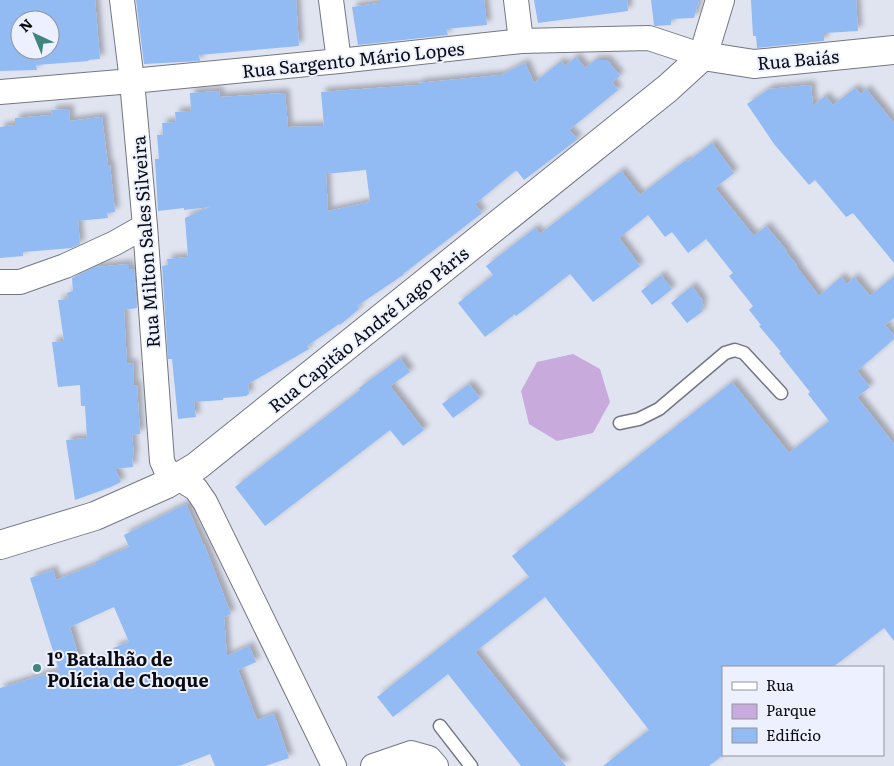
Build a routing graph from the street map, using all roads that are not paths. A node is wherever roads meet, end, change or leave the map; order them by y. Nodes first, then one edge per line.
1 (122, 0) edge
2 (331, 0) edge
3 (516, 0) edge
4 (720, 0) edge
5 (521, 41) junction
6 (894, 50) edge
7 (703, 56) junction
8 (339, 61) junction
9 (132, 81) junction
10 (0, 92) edge
11 (145, 226) junction
12 (0, 282) edge
13 (781, 393) dead end
14 (620, 423) dead end
15 (178, 477) junction
16 (0, 545) edge
17 (440, 726) dead end
18 (334, 766) edge
19 (373, 766) edge
20 (436, 766) edge
21 (471, 766) edge

1 - 9 street, Rua Milton Sales Silveira
2 - 8 street
3 - 5 street
4 - 7 street
5 - 7 street, Rua Sargento Mário Lopes
5 - 8 street, Rua Sargento Mário Lopes
6 - 7 street, Rua Baiás
7 - 15 street, Rua Capitão André Lago Páris
8 - 9 street, Rua Sargento Mário Lopes
9 - 10 street, Rua Sargento Mário Lopes
9 - 11 street, Rua Milton Sales Silveira
11 - 12 street
11 - 15 street, Rua Milton Sales Silveira
13 - 14 lane
15 - 16 street, Rua Capitão André Lago Páris
15 - 18 street, Rua Milton Sales Silveira
17 - 21 lane
19 - 20 street

